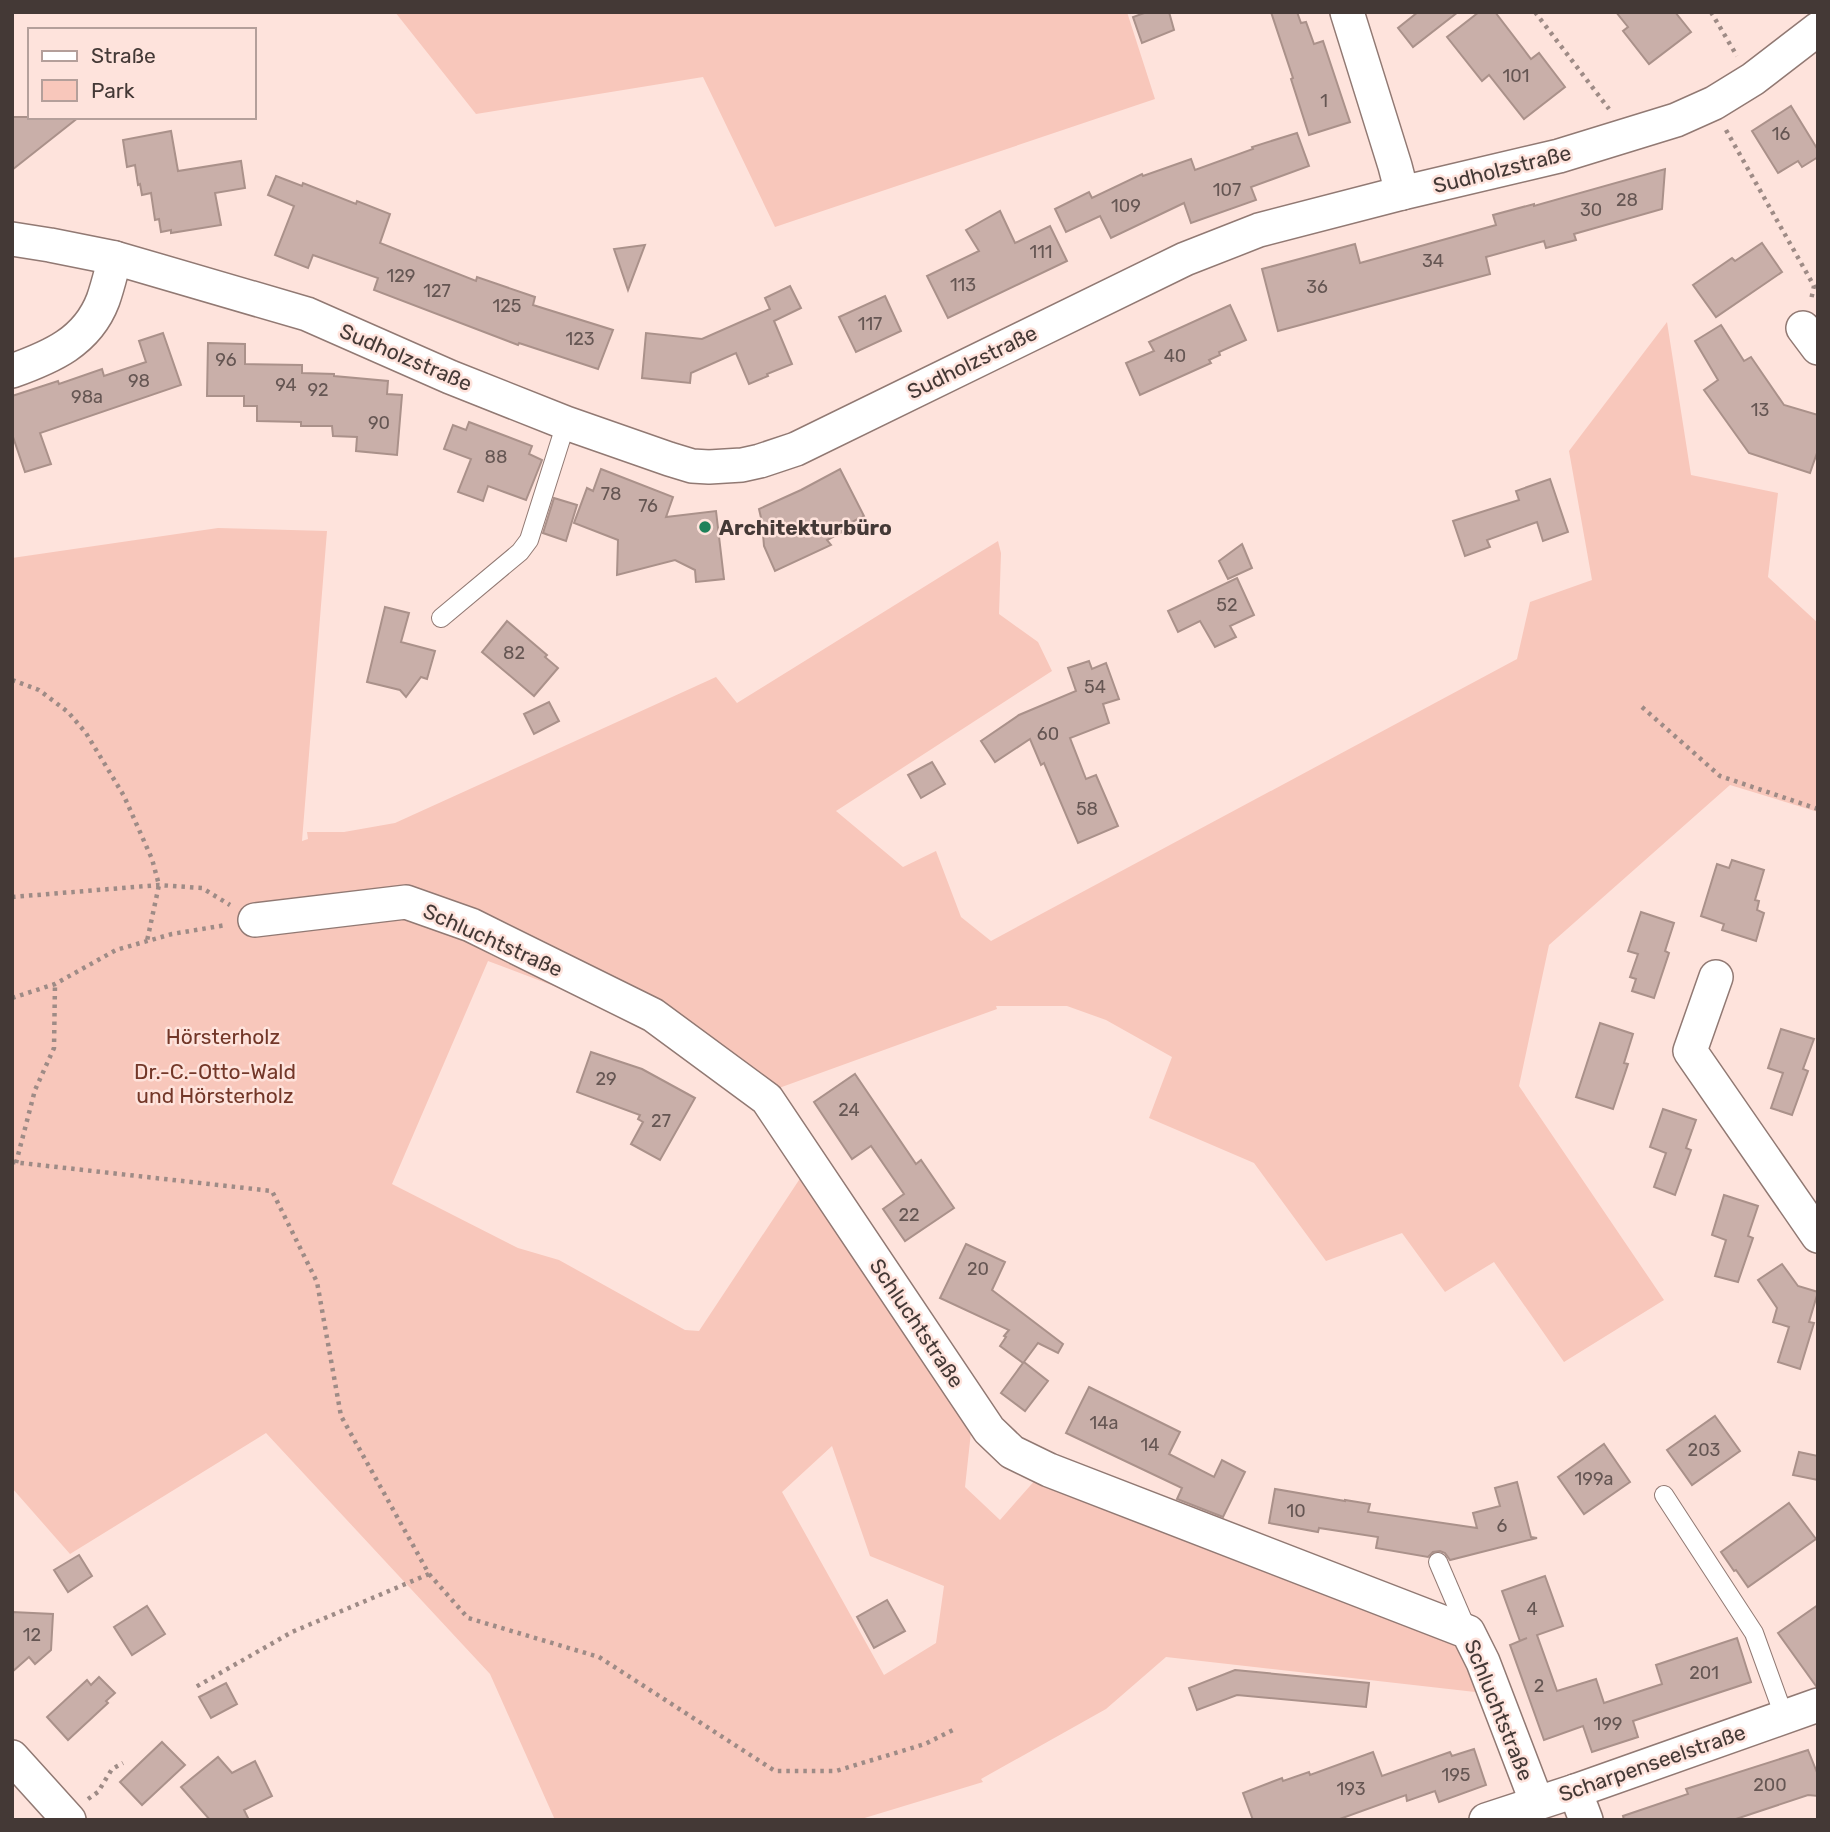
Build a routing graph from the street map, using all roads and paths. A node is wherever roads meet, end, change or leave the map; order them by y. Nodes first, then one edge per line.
1 (1347, 12) edge
2 (1535, 12) edge
3 (1711, 12) edge
4 (1818, 29) edge
5 (1738, 56) dead end
6 (1714, 103) junction
7 (1612, 113) dead end
8 (1402, 193) junction
9 (12, 239) edge
10 (115, 258) junction
11 (1811, 338) edge
12 (12, 371) edge
13 (566, 423) junction
14 (441, 618) dead end
15 (12, 680) edge
16 (1642, 707) dead end
17 (1818, 809) edge
18 (159, 885) junction
19 (12, 897) edge
20 (255, 920) junction
21 (148, 941) junction
22 (1716, 977) dead end
23 (55, 984) junction
24 (12, 998) edge
25 (14, 1163) edge
26 (1818, 1236) edge
27 (1664, 1494) dead end
28 (1438, 1562) dead end
29 (429, 1574) junction
30 (1468, 1632) junction
31 (194, 1688) dead end
32 (1818, 1705) edge
33 (1784, 1716) junction
34 (957, 1728) dead end
35 (12, 1757) edge
36 (123, 1763) dead end
37 (1537, 1804) junction
38 (1581, 1805) edge
39 (67, 1817) edge
40 (1486, 1820) edge

1 - 8 street
2 - 7 path
3 - 5 path
4 - 6 street, Sudholzstraße
6 - 8 street, Sudholzstraße
6 - 11 path
8 - 13 street, Sudholzstraße
9 - 10 street, Sudholzstraße
10 - 12 street
10 - 13 street, Sudholzstraße
13 - 14 lane
15 - 18 path
16 - 17 path
18 - 19 path
18 - 20 path
18 - 21 path
20 - 21 path
20 - 30 street, Schluchtstraße
21 - 23 path
22 - 26 street
23 - 24 path
23 - 25 path
25 - 29 path
27 - 33 lane
28 - 30 lane
29 - 31 path
29 - 34 path
30 - 37 street, Schluchtstraße
32 - 33 street, Scharpenseelstraße
33 - 38 street, Scharpenseelstraße
35 - 39 street
36 - 39 path
37 - 38 street, Scharpenseelstraße
37 - 40 street, Scharpenseelstraße

